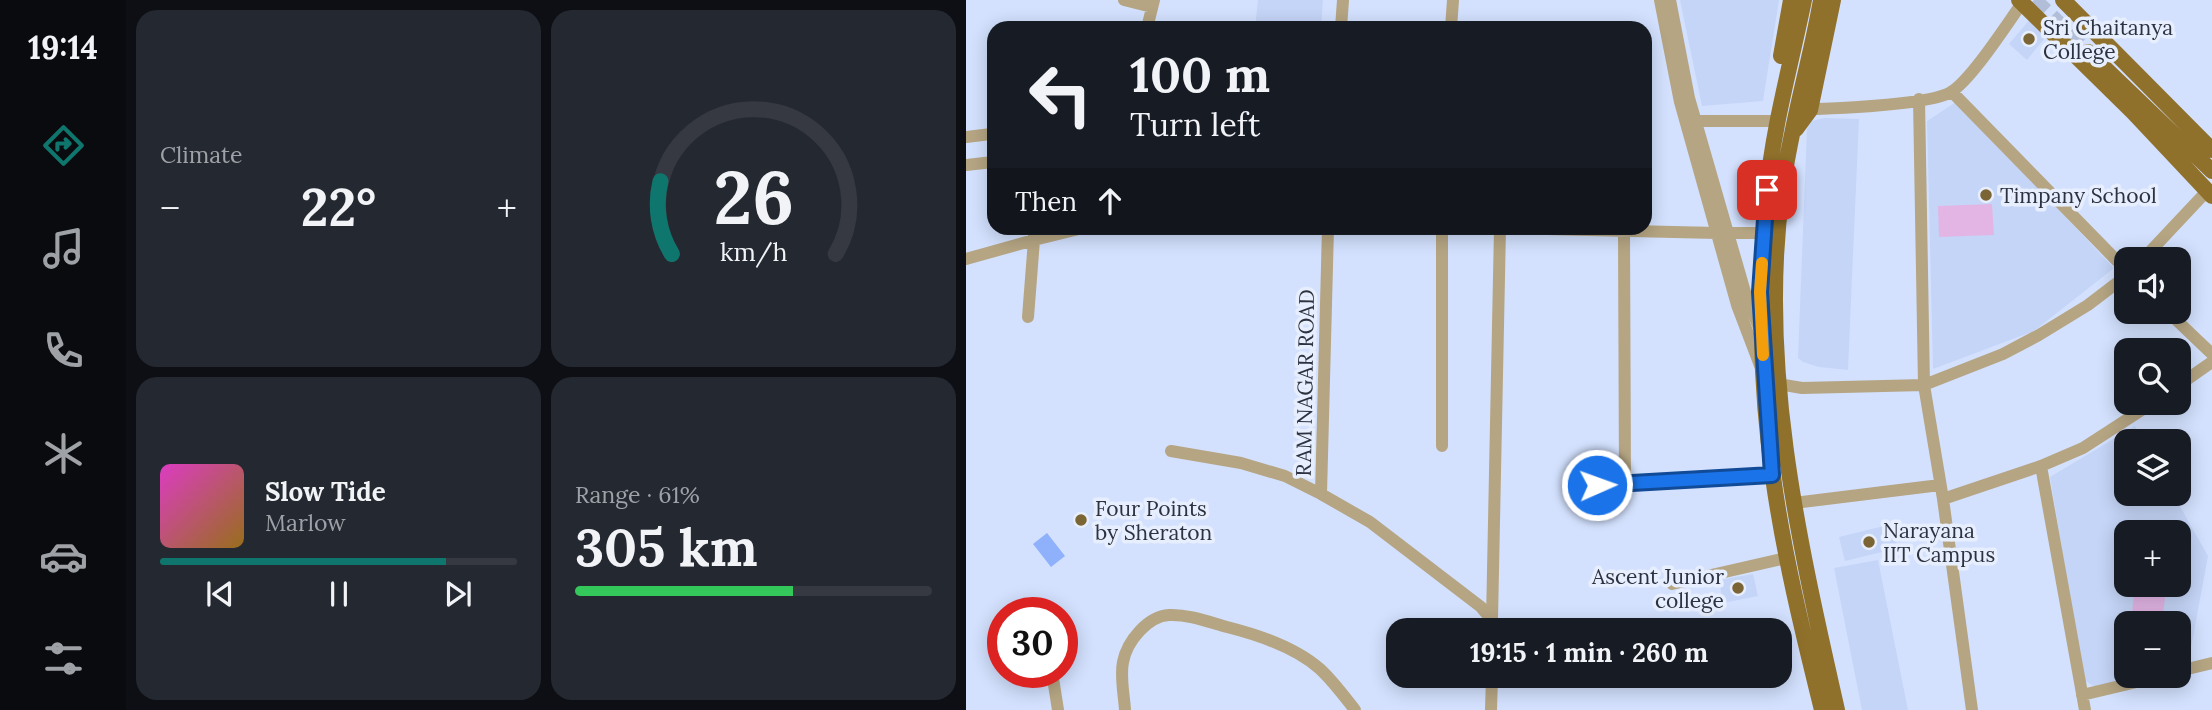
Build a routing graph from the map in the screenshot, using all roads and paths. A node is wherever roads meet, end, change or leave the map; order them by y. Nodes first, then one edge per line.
1 (1125, 0) edge
2 (1343, 0) edge
3 (1453, 0) edge
4 (1660, 0) edge
5 (1671, 0) edge
6 (1791, 0) edge
7 (1804, 0) edge
8 (1821, 0) edge
9 (1833, 0) edge
10 (2020, 2) edge
11 (1153, 3) edge
12 (2073, 3) edge
13 (1149, 21) edge
14 (1342, 21) edge
15 (1452, 21) edge
16 (1669, 23) junction
17 (2116, 52) junction
18 (2095, 67) junction
19 (1952, 92) junction
20 (1919, 99) junction
21 (1818, 109) dead end
22 (1696, 121) junction
23 (1778, 121) junction
24 (987, 134) edge
25 (1793, 134) junction
26 (966, 137) edge
27 (2212, 150) edge
28 (987, 163) edge
29 (966, 165) edge
30 (2212, 171) edge
31 (2210, 194) edge
32 (1652, 232) edge
33 (1722, 233) junction
34 (1771, 233) junction
35 (1031, 235) edge
36 (1034, 235) edge
37 (1328, 235) edge
38 (1442, 235) edge
39 (1500, 235) edge
40 (1624, 235) edge
41 (2155, 247) edge
42 (2114, 258) edge
43 (966, 259) edge
44 (2114, 285) edge
45 (1028, 317) dead end
46 (2181, 324) edge
47 (1762, 336) junction
48 (2212, 354) edge
49 (2212, 362) edge
50 (1764, 374) junction
51 (2191, 377) edge
52 (1778, 384) junction
53 (1924, 385) junction
54 (2134, 415) edge
55 (1442, 446) dead end
56 (1171, 450) dead end
57 (2041, 466) junction
58 (1772, 475) junction
59 (1625, 484) junction
60 (1569, 485) dead end
61 (1940, 485) junction
62 (1321, 494) junction
63 (1943, 499) junction
64 (1794, 503) junction
65 (1786, 558) junction
66 (1672, 584) dead end
67 (1487, 618) edge
68 (1492, 618) edge
69 (2212, 663) edge
70 (2191, 668) edge
71 (2114, 687) edge
72 (1055, 688) edge
73 (1492, 688) edge
74 (2082, 695) junction
75 (1058, 710) edge
76 (1125, 710) edge
77 (1355, 710) edge
78 (1491, 710) edge
79 (1822, 710) edge
80 (1837, 710) edge
81 (1972, 710) edge
82 (2085, 710) edge

1 - 11 street
2 - 14 street
3 - 15 street
4 - 16 street
5 - 16 street
6 - 23 main road
7 - 23 main road
8 - 25 main road
9 - 25 main road
10 - 18 main road
10 - 19 street
11 - 13 street
12 - 17 main road
16 - 22 street
16 - 33 street
17 - 18 main road
17 - 27 main road
18 - 30 main road
18 - 31 main road
19 - 20 street
19 - 42 street
20 - 21 street
20 - 53 street
22 - 23 street
22 - 33 street
23 - 34 main road
24 - 26 street
25 - 34 main road
28 - 29 street
31 - 41 street
32 - 33 street, RAM NAGAR ROAD
33 - 34 street, RAM NAGAR ROAD
33 - 47 street
33 - 50 street
34 - 47 main road
34 - 52 main road
35 - 43 street
36 - 45 street
37 - 62 street, RAM NAGAR ROAD
38 - 55 street
39 - 68 street, RAM NAGAR ROAD
40 - 59 street
44 - 53 street
46 - 48 street
47 - 50 main road
49 - 51 street
50 - 58 main road
52 - 53 street
52 - 64 main road
53 - 61 street
54 - 57 street
56 - 62 street
57 - 63 street
57 - 74 street
58 - 59 street
58 - 65 main road
59 - 60 street
61 - 63 street
61 - 64 street
62 - 67 street, RAM NAGAR ROAD
63 - 81 street
64 - 80 main road
65 - 66 street
65 - 79 main road
69 - 70 street
71 - 74 street
72 - 75 street
73 - 78 street
74 - 82 street
76 - 77 street

